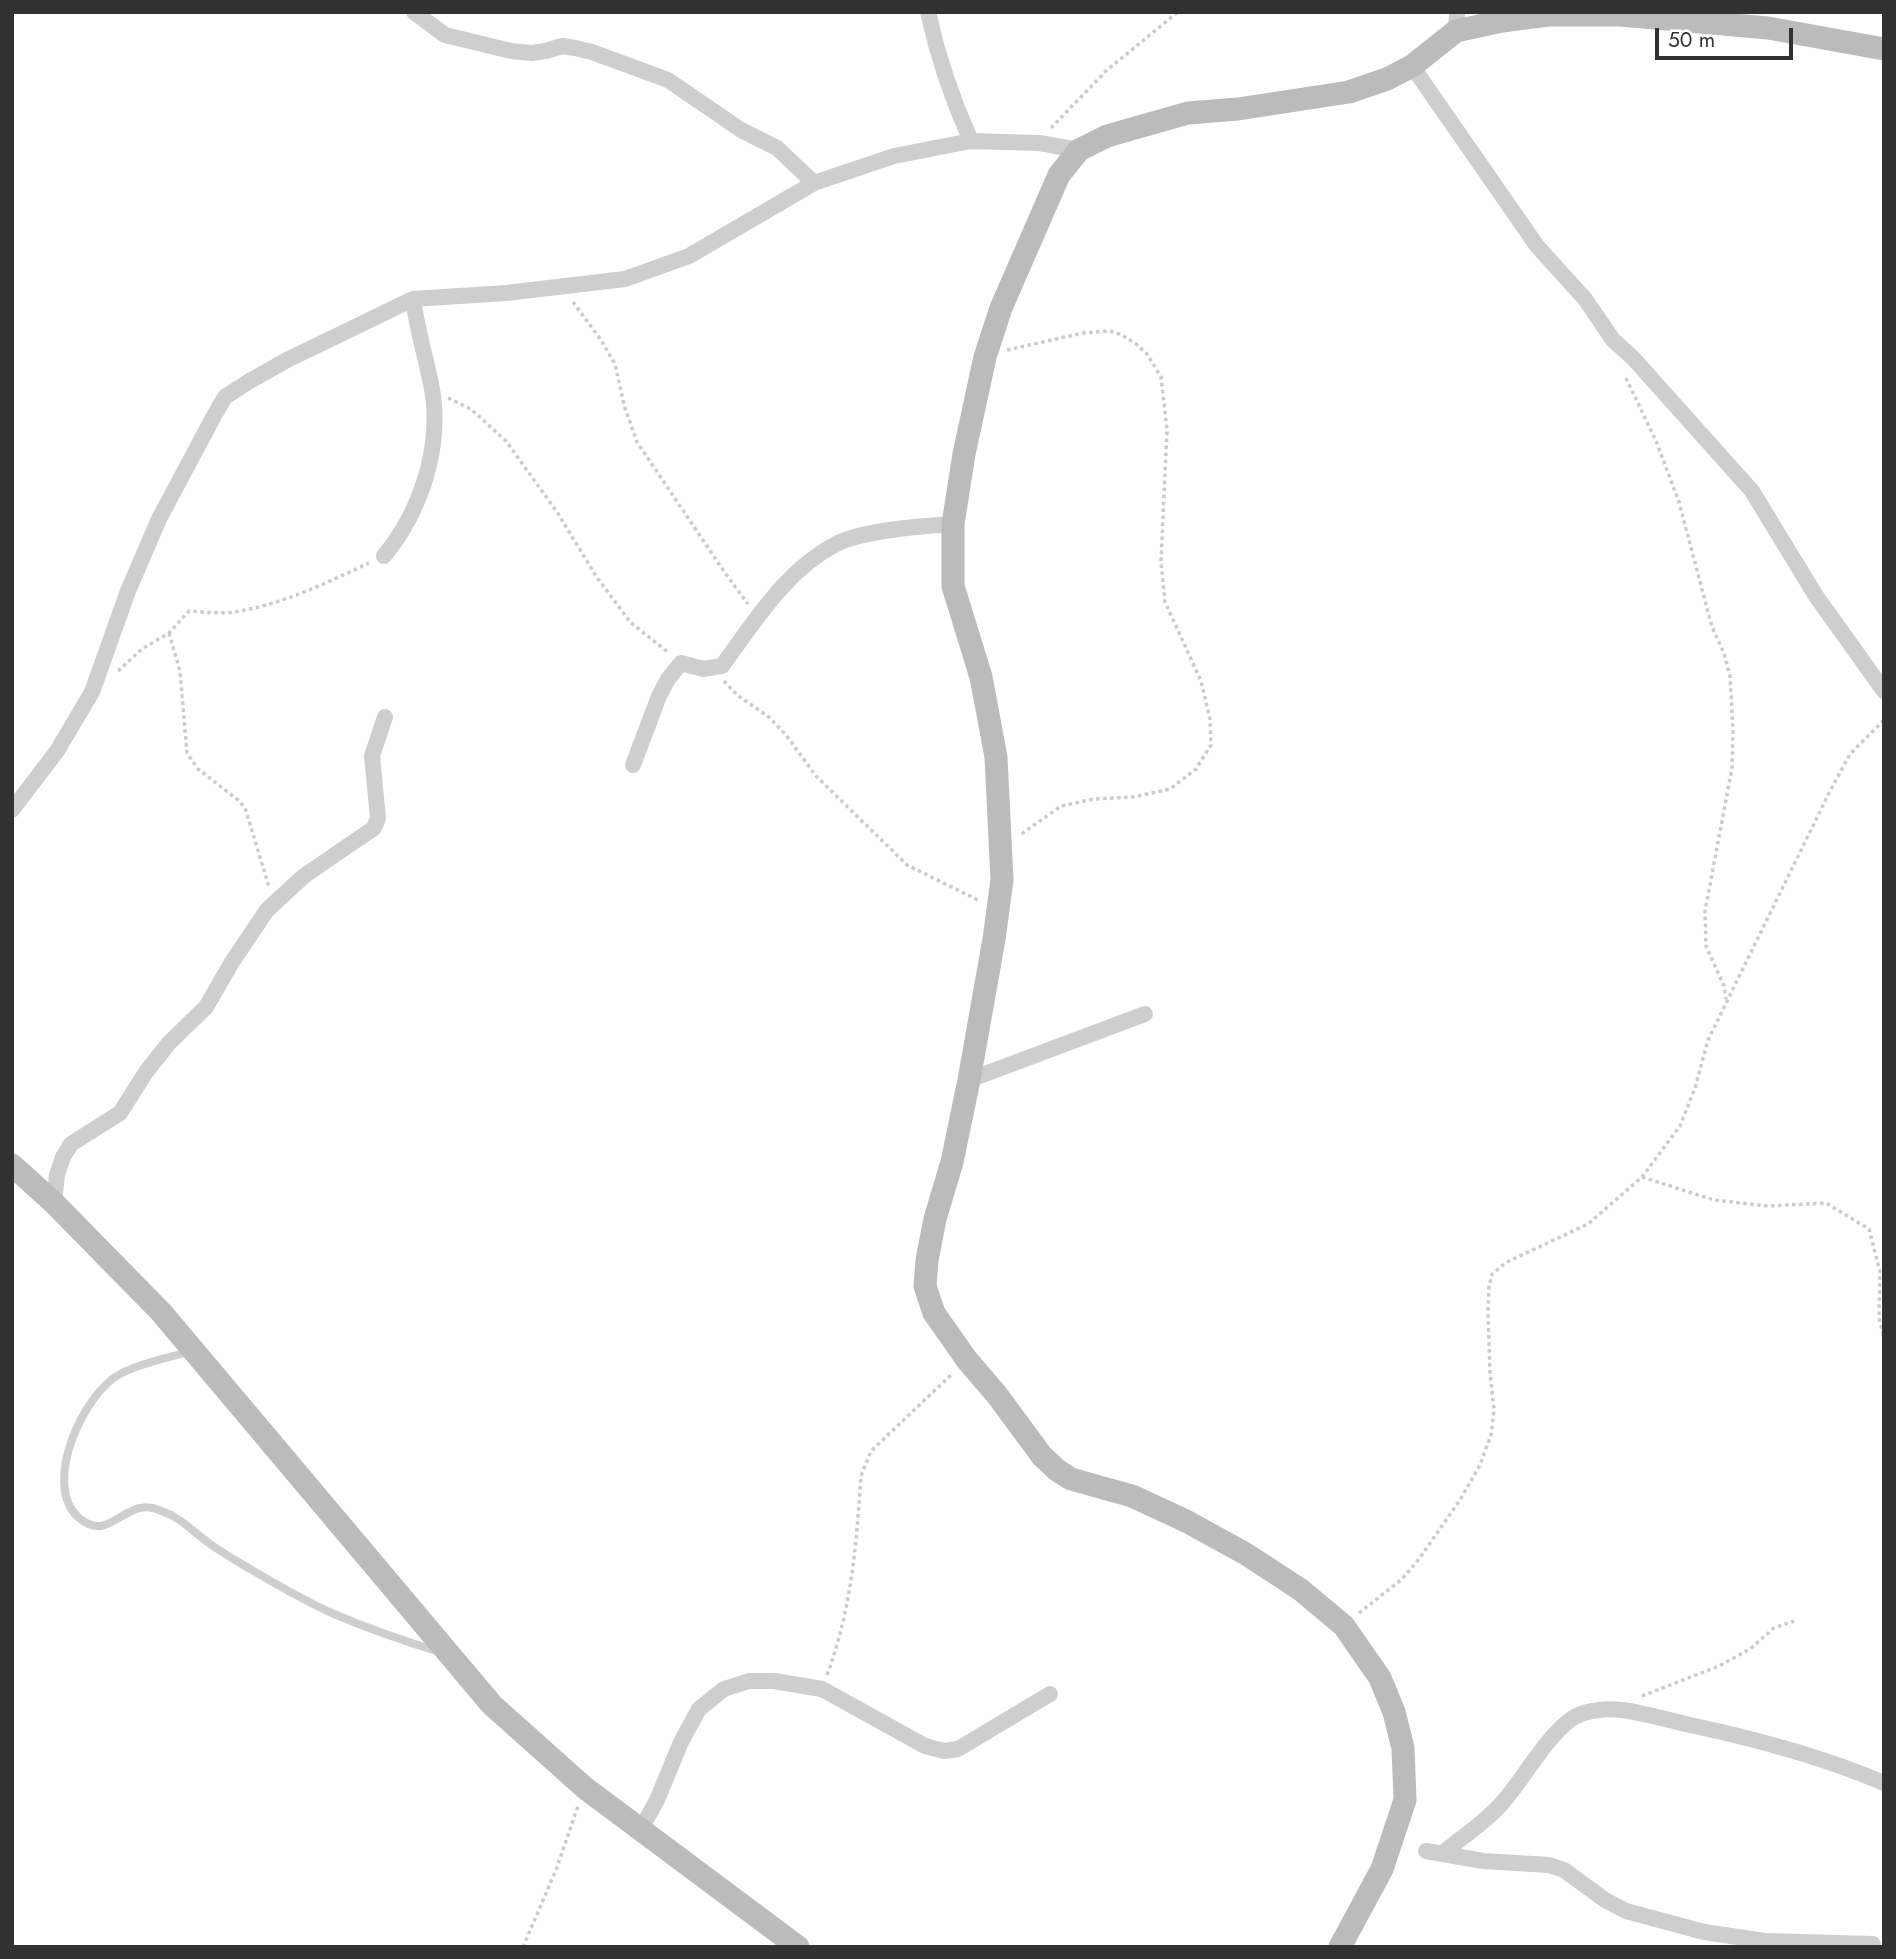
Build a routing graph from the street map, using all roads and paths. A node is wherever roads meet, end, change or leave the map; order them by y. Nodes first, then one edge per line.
1 (414, 12) edge
2 (928, 12) edge
3 (1178, 12) edge
4 (1456, 22) edge
5 (1884, 49) edge
6 (1412, 66) junction
7 (971, 141) junction
8 (1039, 143) junction
9 (1079, 150) junction
10 (814, 183) junction
11 (561, 286) junction
12 (413, 299) junction
13 (985, 357) junction
14 (1625, 376) dead end
15 (432, 391) junction
16 (953, 524) junction
17 (384, 556) joint
18 (758, 617) junction
19 (169, 633) junction
20 (681, 663) junction
21 (722, 666) junction
22 (1884, 691) edge
23 (92, 692) junction
24 (385, 717) dead end
25 (1884, 720) edge
26 (633, 765) dead end
27 (12, 810) edge
28 (1001, 845) junction
29 (274, 903) junction
30 (998, 910) junction
31 (1726, 1001) junction
32 (1145, 1014) dead end
33 (969, 1080) junction
34 (12, 1166) edge
35 (1642, 1177) junction
36 (54, 1203) junction
37 (1884, 1338) edge
38 (193, 1350) junction
39 (967, 1360) junction
40 (1794, 1621) dead end
41 (1344, 1626) junction
42 (449, 1655) junction
43 (822, 1689) junction
44 (1050, 1694) dead end
45 (1620, 1710) junction
46 (1884, 1783) edge
47 (585, 1788) junction
48 (641, 1829) junction
49 (1873, 1944) dead end
50 (523, 1947) edge
51 (798, 1947) edge
52 (1340, 1947) edge

1 - 10 street
2 - 7 street
3 - 8 path
4 - 5 street
4 - 6 street
6 - 9 street
6 - 22 street
7 - 8 street
7 - 10 street
8 - 9 street
9 - 13 street
10 - 11 street
11 - 12 street
11 - 18 path
12 - 15 street
12 - 23 street
13 - 16 street
13 - 28 path
14 - 31 path
15 - 17 street
15 - 20 path
16 - 18 street
16 - 28 street
17 - 19 path
18 - 21 street
19 - 23 path
19 - 29 path
20 - 21 street
20 - 26 street
21 - 30 path
23 - 27 street
24 - 29 street
25 - 31 path
28 - 30 street
29 - 36 street
30 - 33 street
31 - 35 path
32 - 33 street
33 - 39 street
34 - 36 street
35 - 37 path
35 - 41 path
36 - 38 street
38 - 42 street
38 - 42 lane
39 - 41 street
39 - 43 path
40 - 45 path
41 - 52 street
42 - 47 street
43 - 44 street
43 - 48 street
45 - 46 street
45 - 49 street
47 - 48 street
47 - 50 path
48 - 51 street

